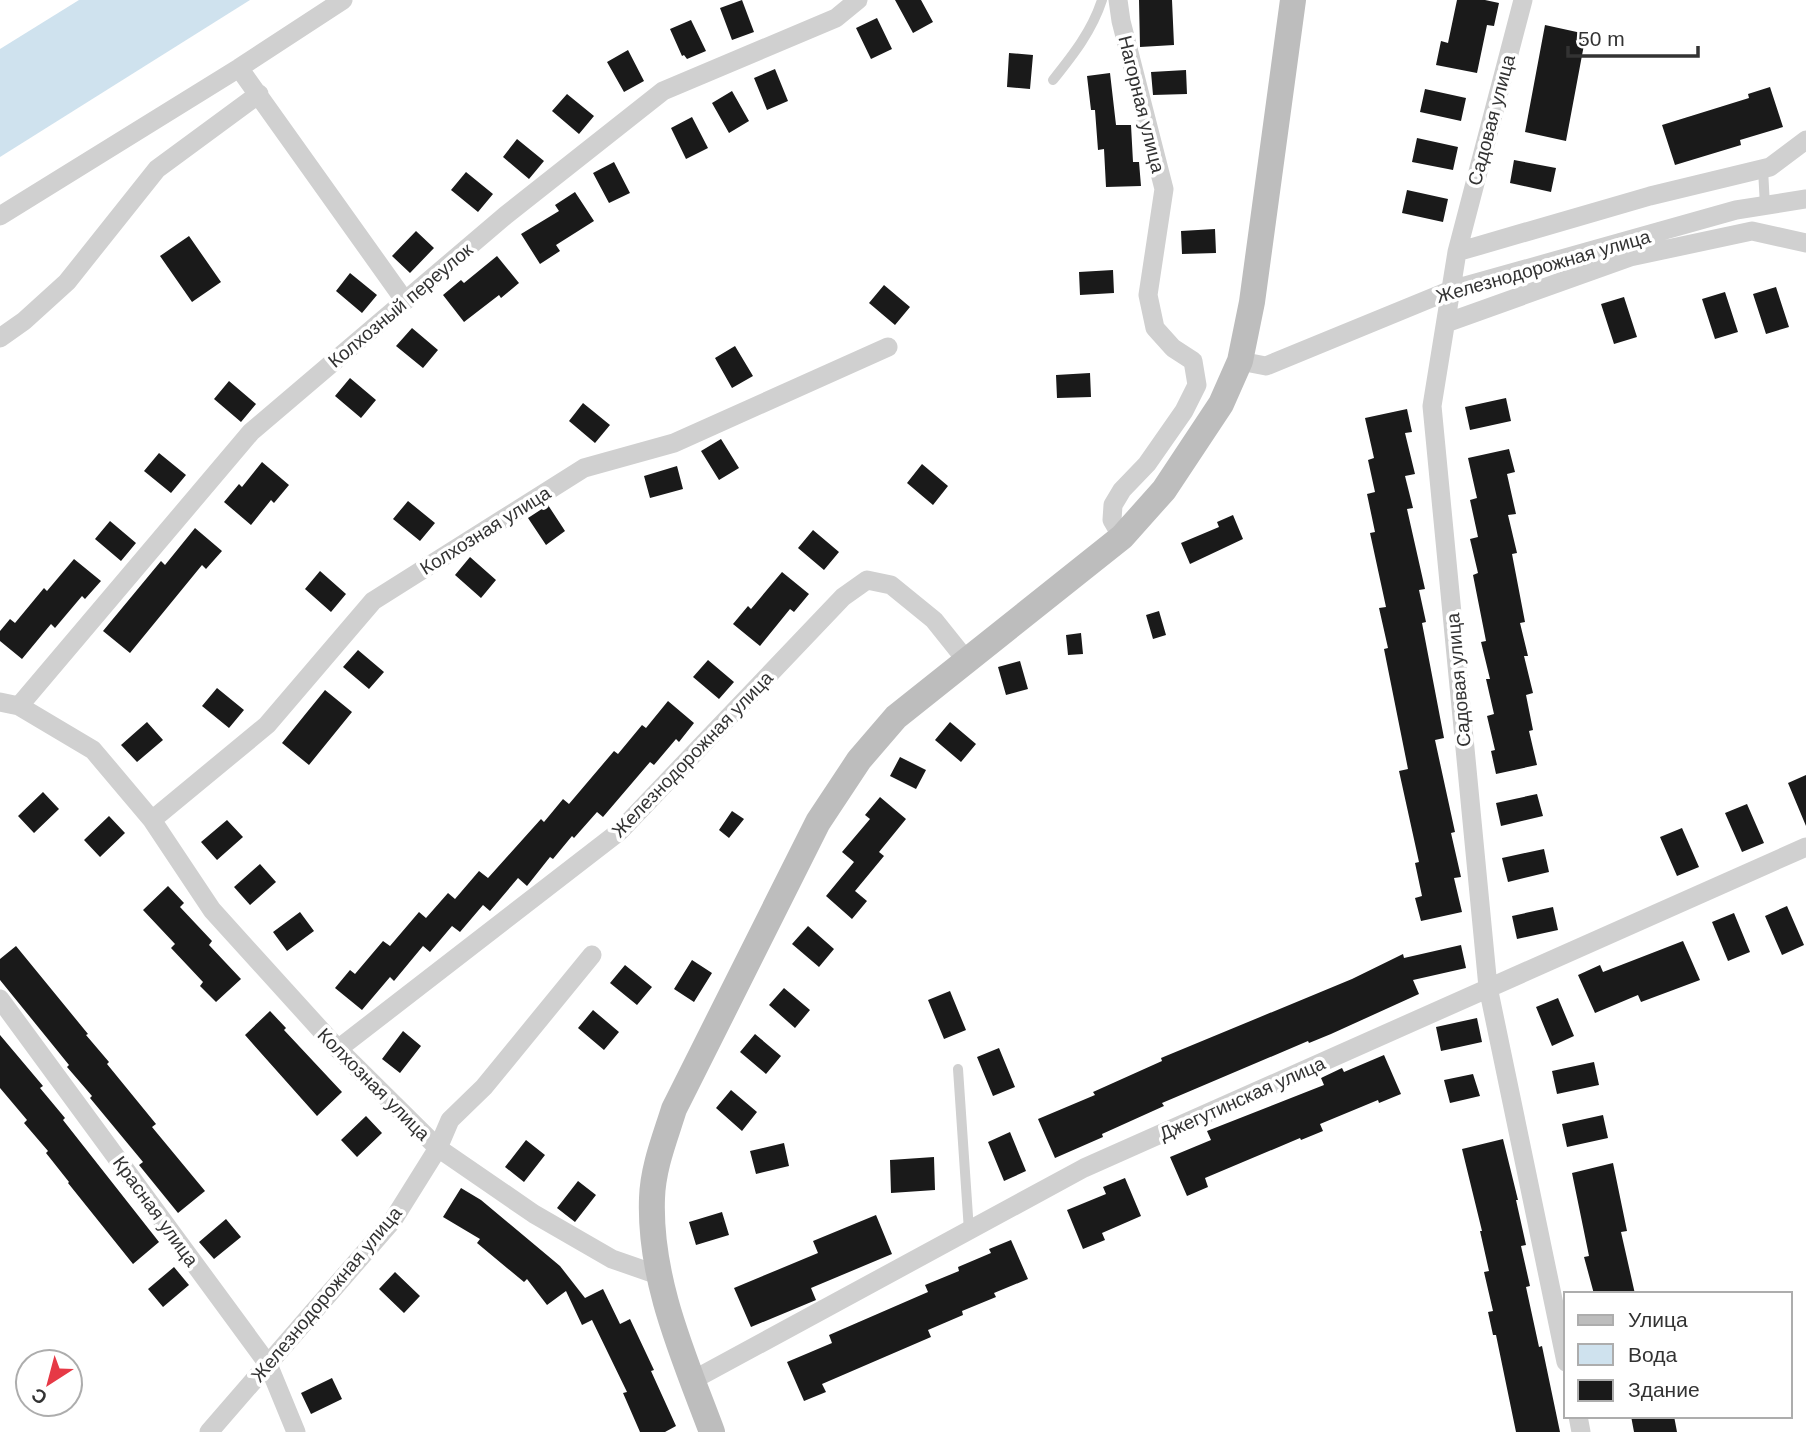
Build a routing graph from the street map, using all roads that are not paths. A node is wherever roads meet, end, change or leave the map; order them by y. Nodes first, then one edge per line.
1 (343, 0) edge
2 (858, 0) edge
3 (1102, 0) edge
4 (1118, 0) edge
5 (1293, 0) edge
6 (1523, 0) edge
7 (239, 68) junction
8 (1053, 80) dead end
9 (258, 94) junction
10 (1806, 140) edge
11 (1763, 169) junction
12 (1806, 199) edge
13 (1765, 206) junction
14 (0, 216) edge
15 (1806, 243) edge
16 (1457, 252) junction
17 (1451, 290) junction
18 (405, 301) junction
19 (1446, 323) junction
20 (0, 338) edge
21 (888, 347) dead end
22 (1240, 361) junction
23 (1122, 537) junction
24 (966, 660) junction
25 (10, 704) edge
26 (152, 820) junction
27 (1806, 847) edge
28 (592, 955) dead end
29 (1488, 987) junction
30 (0, 999) edge
31 (338, 1049) junction
32 (958, 1069) dead end
33 (438, 1148) junction
34 (969, 1231) junction
35 (658, 1275) junction
36 (1564, 1352) edge
37 (268, 1364) junction
38 (693, 1380) junction
39 (209, 1432) edge
40 (296, 1432) edge
41 (712, 1432) edge

1 - 7 street
2 - 18 street, Колхозный переулок
3 - 8 lane
4 - 23 street, Нагорная улица
5 - 22 main road
6 - 16 street, Садовая улица
7 - 9 street
7 - 14 street
9 - 18 street
9 - 20 street
10 - 11 street, Железнодорожная улица
11 - 13 lane
11 - 16 street, Железнодорожная улица
12 - 13 street, Железнодорожная улица
13 - 17 street, Железнодорожная улица
15 - 19 street
16 - 17 street, Садовая улица
17 - 19 street, Садовая улица
17 - 22 street, Железнодорожная улица
18 - 25 street, Колхозный переулок
19 - 29 street, Садовая улица
21 - 26 street, Колхозная улица
22 - 23 main road
23 - 24 main road
24 - 31 street, Железнодорожная улица
24 - 35 main road
25 - 26 street, Колхозная улица
26 - 31 street, Колхозная улица
27 - 29 street, Джегутинская улица
28 - 33 street, Железнодорожная улица
29 - 34 street, Джегутинская улица
29 - 36 street, Садовая улица
30 - 37 street, Красная улица
31 - 33 street, Колхозная улица
32 - 34 lane
33 - 35 street, Колхозная улица
33 - 37 street, Железнодорожная улица
34 - 38 street, Джегутинская улица
35 - 38 main road
37 - 39 street, Железнодорожная улица
37 - 40 street, Красная улица
38 - 41 main road

